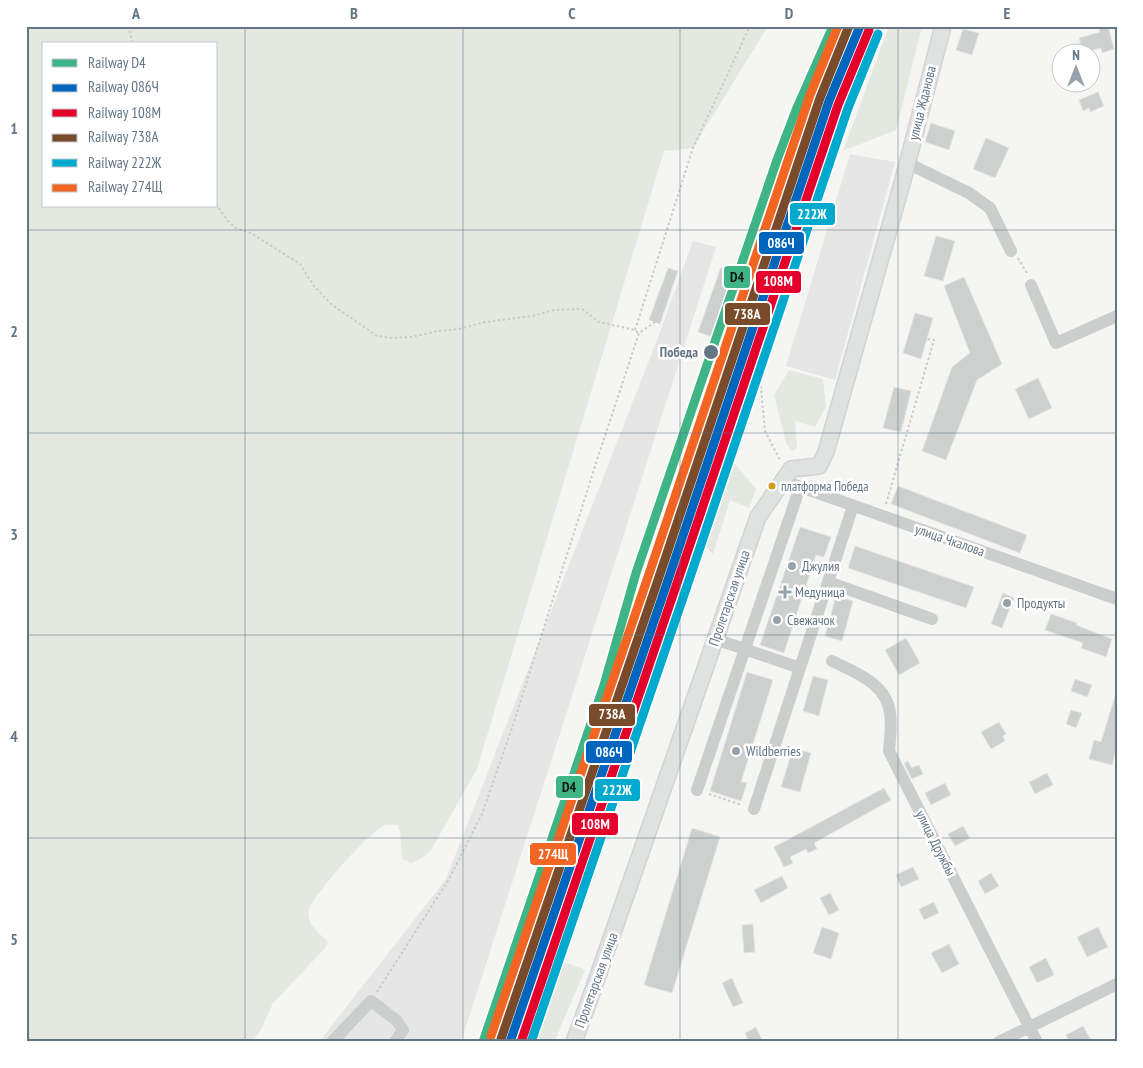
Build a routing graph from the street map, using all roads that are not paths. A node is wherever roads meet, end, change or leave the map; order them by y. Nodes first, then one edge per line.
1 (942, 26) edge
2 (907, 162) junction
3 (903, 180) joint
4 (1011, 251) road end
5 (1031, 285) road end
6 (1117, 316) edge
7 (784, 481) junction
8 (800, 487) junction
9 (853, 506) junction
10 (828, 582) junction
11 (1117, 599) edge
12 (932, 619) dead end
13 (715, 639) junction
14 (745, 650) junction
15 (832, 661) dead end
16 (800, 668) junction
17 (697, 790) road end
18 (754, 809) road end
19 (1117, 984) edge
20 (1029, 1027) junction
21 (332, 1042) edge
22 (395, 1042) edge
23 (574, 1042) edge
24 (999, 1042) edge
25 (1037, 1042) edge

1 - 2 main road, улица Жданова
2 - 3 main road, улица Жданова
2 - 4 street
3 - 7 main road, Пролетарская улица
5 - 6 street
7 - 8 street, улица Чкалова
7 - 13 main road, Пролетарская улица
8 - 9 street, улица Чкалова
8 - 14 street
9 - 10 street
9 - 11 street, улица Чкалова
10 - 12 street
10 - 16 street
13 - 14 street
13 - 23 main road, Пролетарская улица
14 - 16 street
14 - 17 street
15 - 20 street, улица Дружбы
16 - 18 street
19 - 20 street
20 - 24 street
20 - 25 street, улица Дружбы
21 - 22 street

